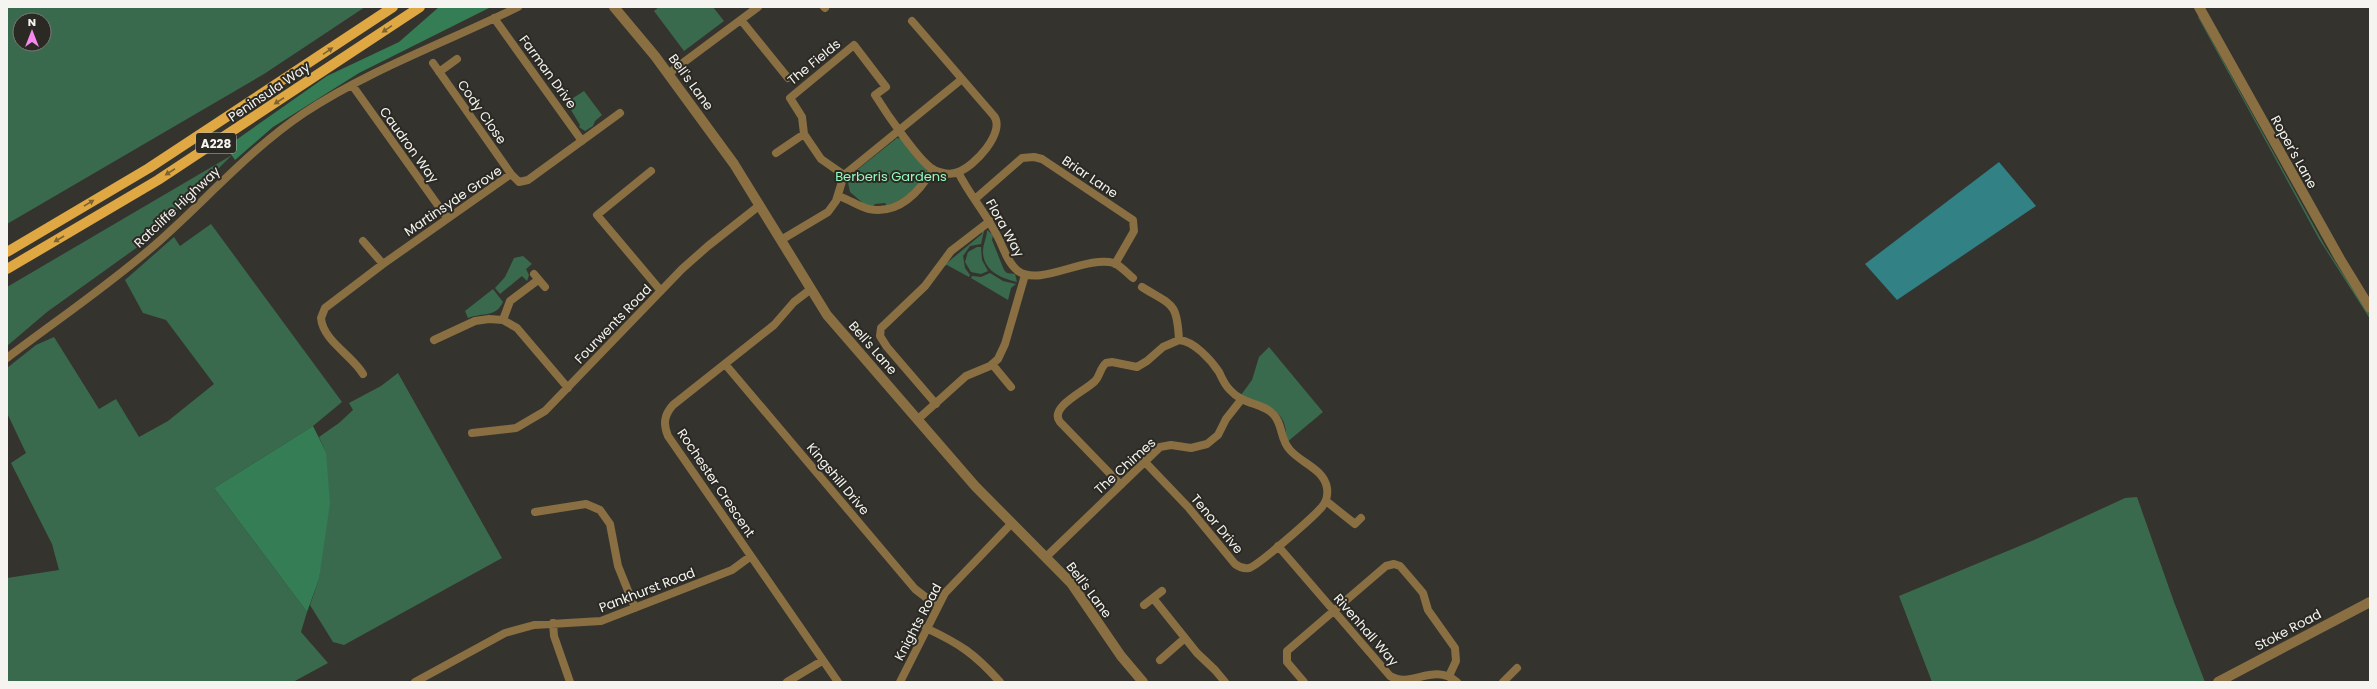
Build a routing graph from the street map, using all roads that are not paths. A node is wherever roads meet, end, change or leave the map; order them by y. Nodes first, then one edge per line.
1 (393, 7) edge
2 (420, 7) edge
3 (518, 7) edge
4 (614, 7) edge
5 (758, 7) edge
6 (2199, 7) edge
7 (494, 18) junction
8 (741, 20) junction
9 (912, 21) dead end
10 (457, 59) dead end
11 (432, 63) dead end
12 (439, 72) junction
13 (668, 74) junction
14 (788, 78) dead end
15 (962, 79) junction
16 (352, 85) junction
17 (620, 112) dead end
18 (900, 132) junction
19 (804, 134) junction
20 (582, 141) junction
21 (776, 153) dead end
22 (933, 169) junction
23 (651, 171) dead end
24 (958, 172) junction
25 (511, 174) junction
26 (844, 175) junction
27 (838, 196) junction
28 (975, 199) junction
29 (760, 205) junction
30 (447, 218) junction
31 (990, 221) junction
32 (781, 240) junction
33 (363, 241) dead end
34 (7, 252) edge
35 (383, 264) junction
36 (1114, 264) junction
37 (7, 269) edge
38 (1025, 275) junction
39 (1133, 278) dead end
40 (545, 287) dead end
41 (1142, 287) dead end
42 (811, 289) junction
43 (661, 291) junction
44 (2370, 308) edge
45 (503, 320) junction
46 (434, 340) dead end
47 (1179, 340) junction
48 (7, 358) edge
49 (725, 364) junction
50 (992, 364) junction
51 (363, 374) dead end
52 (1011, 387) dead end
53 (568, 388) junction
54 (1241, 400) junction
55 (936, 404) junction
56 (917, 420) junction
57 (472, 432) dead end
58 (1144, 461) junction
59 (1121, 484) junction
60 (1326, 501) junction
61 (535, 512) dead end
62 (1361, 518) dead end
63 (1011, 524) junction
64 (1278, 546) junction
65 (751, 556) junction
66 (1046, 557) junction
67 (1162, 591) dead end
68 (1153, 598) junction
69 (2370, 602) edge
70 (1144, 605) dead end
71 (937, 606) junction
72 (634, 608) junction
73 (1334, 611) junction
74 (553, 623) junction
75 (926, 628) junction
76 (1185, 638) junction
77 (1160, 660) dead end
78 (822, 661) junction
79 (1517, 668) dead end
80 (1450, 676) junction
81 (1393, 680) edge
82 (415, 682) edge
83 (570, 682) edge
84 (787, 682) edge
85 (838, 682) edge
86 (900, 682) edge
87 (1000, 682) edge
88 (1143, 682) edge
89 (1224, 682) edge
90 (1304, 682) edge
91 (1457, 682) edge
92 (1503, 682) edge
93 (2218, 682) edge

34 -> 1 main road, Peninsula Way / A228
2 -> 37 main road, Peninsula Way / A228
3 - 7 street, Ratcliffe Highway
4 - 13 street, Bell's Lane
5 - 8 street
6 - 44 street, Roper's Lane
7 - 16 street, Ratcliffe Highway
7 - 20 street, Farman Drive
8 - 13 street
8 - 14 street
9 - 15 street
10 - 12 street
11 - 12 street, Cody Close
12 - 25 street, Cody Close
13 - 29 street, Bell's Lane
15 - 18 street
15 - 24 street
16 - 30 street, Caudron Way
16 - 48 street, Ratcliffe Highway
17 - 20 street, Martinsyde Grove
18 - 19 street, The Fields
18 - 22 street
18 - 26 street
19 - 21 street
19 - 26 street, The Fields
20 - 25 street, Martinsyde Grove
22 - 24 street
22 - 27 street
23 - 43 street
24 - 28 street, Flora Way
25 - 30 street, Martinsyde Grove
26 - 27 street
27 - 32 street
28 - 31 street, Flora Way
28 - 36 street, Briar Lane
29 - 32 street, Bell's Lane
29 - 43 street, Fourwents Road
30 - 35 street, Martinsyde Grove
31 - 38 street, Flora Way
31 - 55 street
32 - 42 street, Bell's Lane
33 - 35 street
35 - 51 street, Martinsyde Grove
36 - 38 street, Flora Way
36 - 39 street
38 - 50 street
40 - 45 street
41 - 47 street
42 - 49 street, Rochester Crescent
42 - 56 street, Bell's Lane
43 - 53 street, Fourwents Road
45 - 46 street
45 - 53 street
47 - 54 street
47 - 59 street
49 - 65 street, Rochester Crescent
49 - 71 street, Kingshill Drive
50 - 52 street
50 - 55 street
53 - 57 street, Fourwents Road
54 - 58 street, The Chimes
54 - 60 street
55 - 56 street
56 - 63 street, Bell's Lane
58 - 59 street, The Chimes
58 - 64 street, Tenor Drive
59 - 66 street, The Chimes
60 - 62 street
60 - 64 street, Tenor Drive
61 - 72 street
63 - 66 street, Bell's Lane
63 - 71 street, Knights Road
64 - 73 street, Rivenhall Way
65 - 72 street, Pankhurst Road
65 - 78 street, Rochester Crescent
66 - 88 street, Bell's Lane
67 - 68 street
68 - 70 street
68 - 76 street
69 - 93 street, Stoke Road
71 - 75 street, Knights Road
72 - 74 street, Pankhurst Road
73 - 80 street
73 - 81 street, Rivenhall Way
73 - 90 street
74 - 82 street, Pankhurst Road
74 - 83 street
75 - 86 street, Knights Road
75 - 87 street
76 - 77 street
76 - 89 street
78 - 84 street
78 - 85 street, Rochester Crescent
79 - 92 street
80 - 81 street, Rivenhall Way
80 - 91 street

